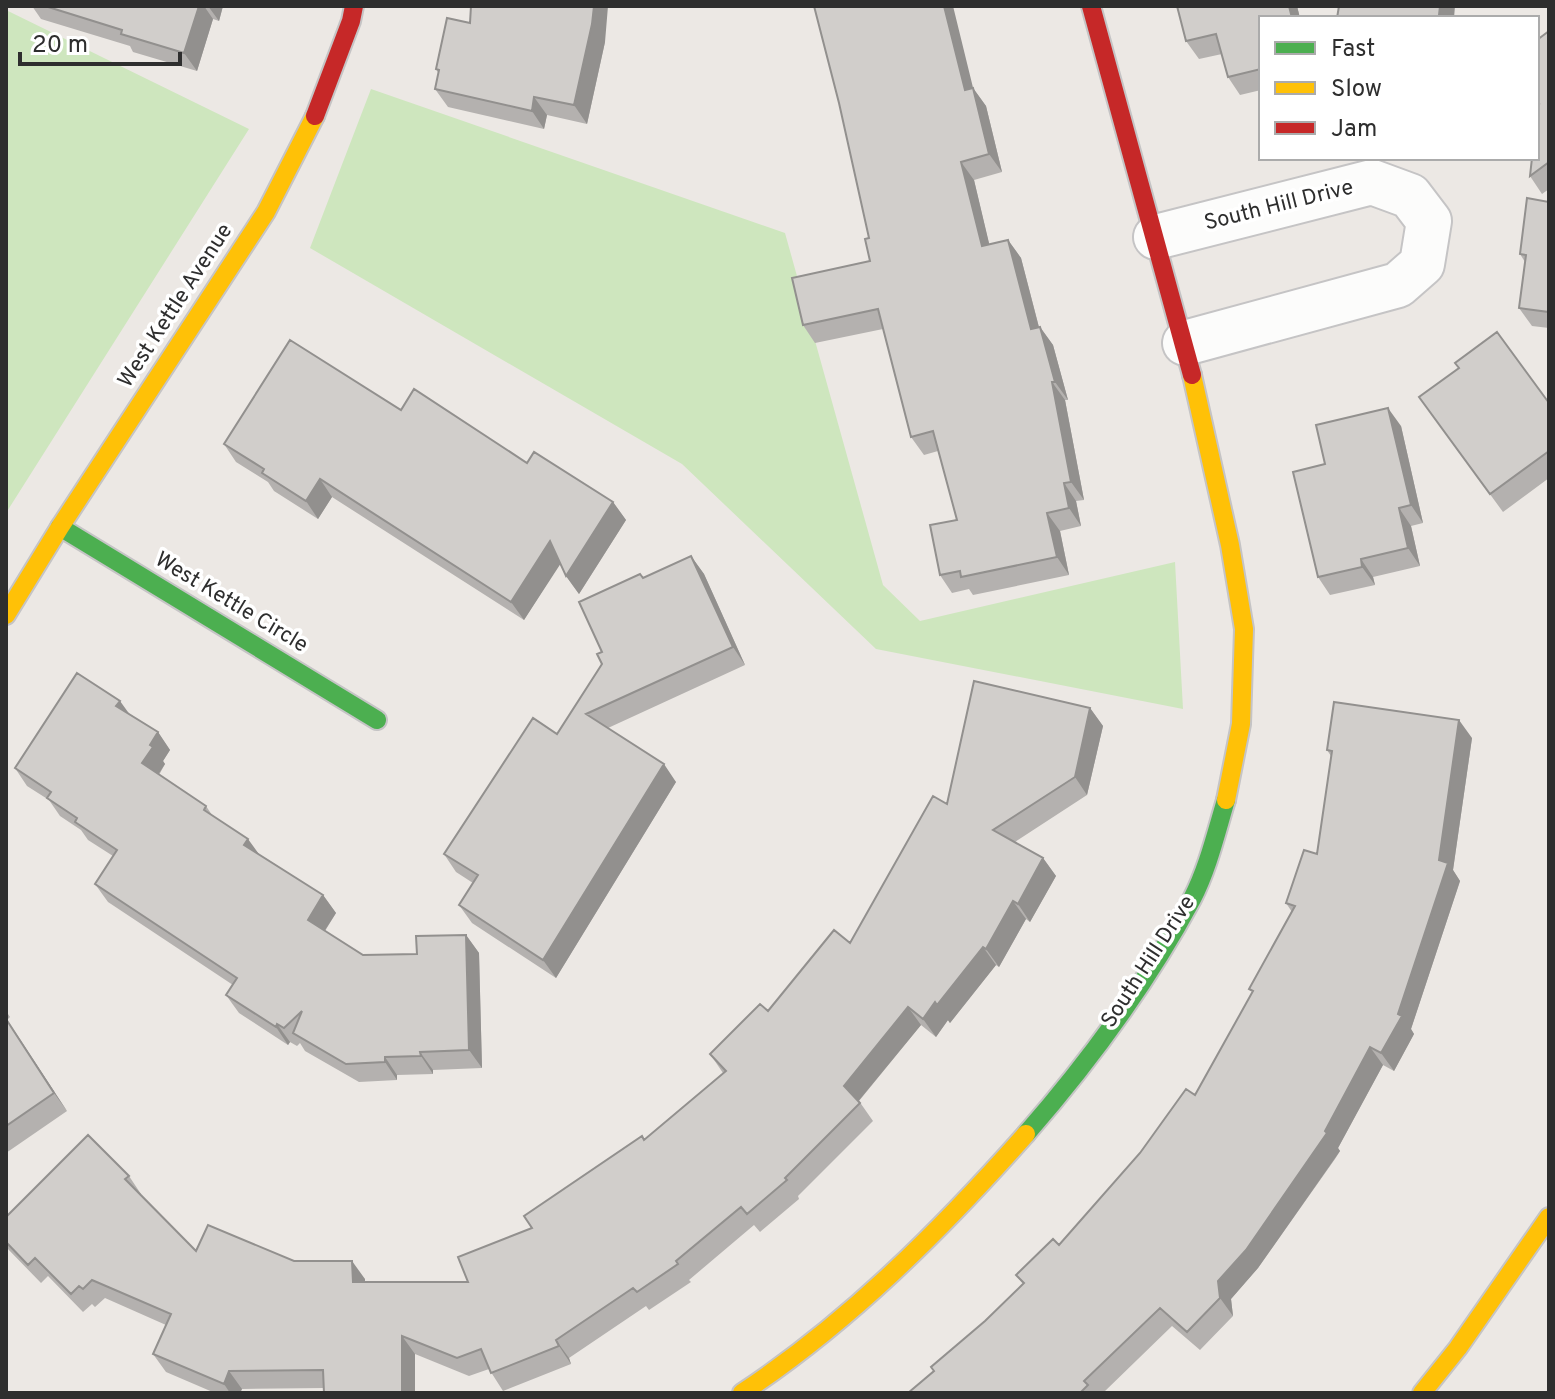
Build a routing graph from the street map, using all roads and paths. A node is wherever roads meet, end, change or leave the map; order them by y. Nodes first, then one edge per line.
1 (354, 6) edge
2 (1091, 6) edge
3 (1156, 237) junction
4 (1185, 343) junction
5 (60, 527) junction
6 (6, 615) edge
7 (377, 720) dead end
8 (1549, 1217) edge
9 (742, 1393) edge
10 (1422, 1393) edge

1 - 5 street, West Kettle Avenue
2 - 3 street, South Hill Drive
3 - 4 street, South Hill Drive
3 - 4 street, South Hill Drive
4 - 9 street, South Hill Drive
5 - 6 street, West Kettle Avenue
5 - 7 street, West Kettle Circle
8 - 10 street

